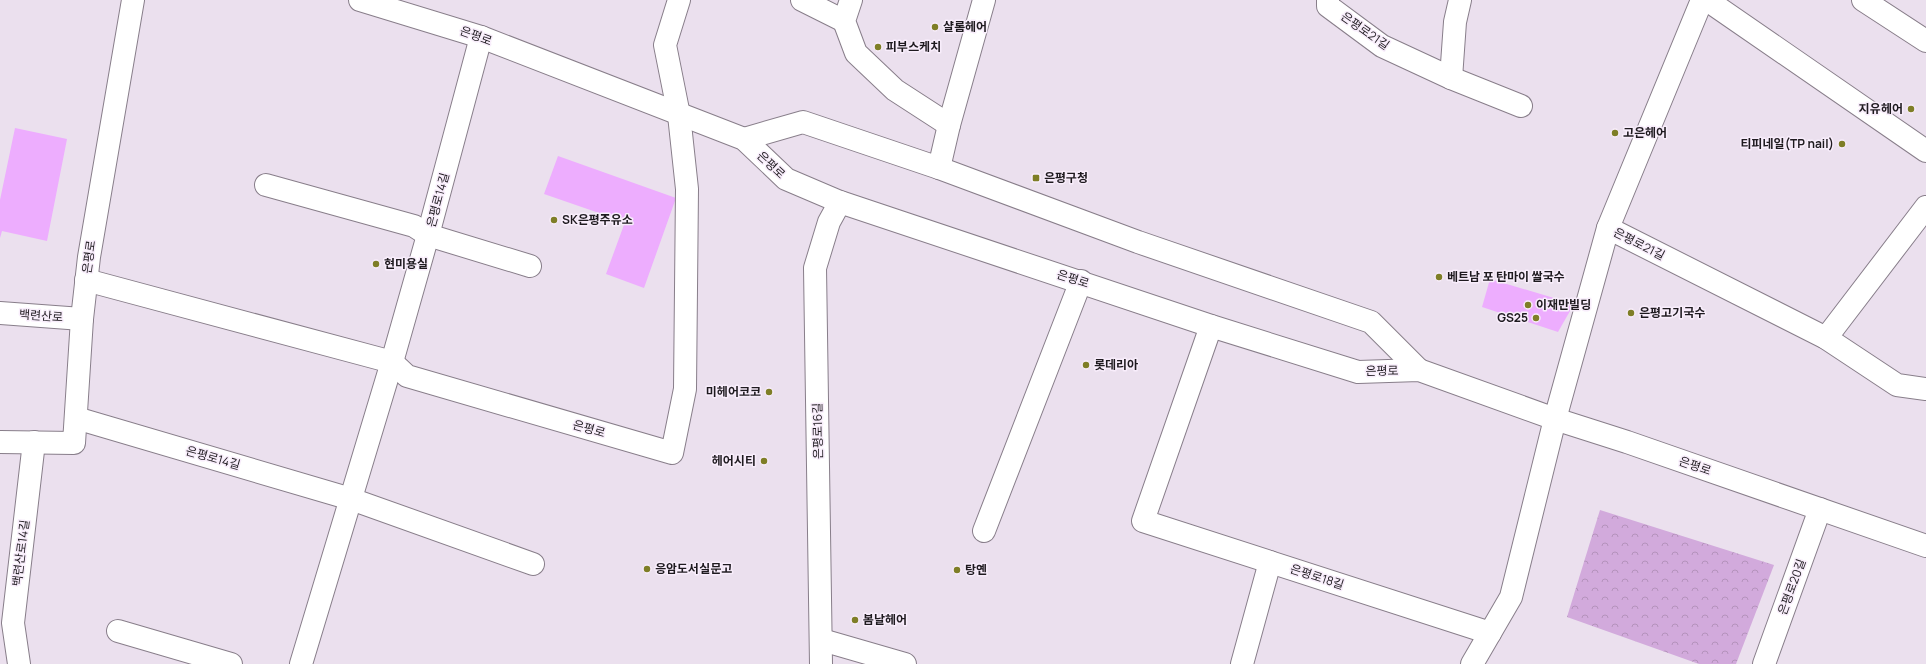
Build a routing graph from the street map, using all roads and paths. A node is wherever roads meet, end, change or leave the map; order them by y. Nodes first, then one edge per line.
1 (133, 0) edge
2 (360, 0) edge
3 (679, 0) edge
4 (802, 0) edge
5 (852, 0) edge
6 (984, 0) edge
7 (1328, 0) edge
8 (1460, 0) edge
9 (1702, 0) edge
10 (1707, 0) edge
11 (1863, 0) edge
12 (844, 21) junction
13 (480, 37) junction
14 (1926, 41) edge
15 (1451, 78) junction
16 (1521, 106) dead end
17 (679, 115) junction
18 (949, 125) junction
19 (744, 139) junction
20 (1926, 151) edge
21 (939, 168) junction
22 (266, 185) dead end
23 (840, 202) junction
24 (1926, 207) edge
25 (1608, 228) junction
26 (428, 235) junction
27 (530, 266) dead end
28 (86, 280) junction
29 (1081, 281) junction
30 (0, 313) edge
31 (82, 319) junction
32 (1211, 326) junction
33 (1826, 338) junction
34 (392, 362) junction
35 (1419, 370) junction
36 (1926, 389) edge
37 (76, 418) junction
38 (1556, 419) junction
39 (0, 442) edge
40 (34, 442) junction
41 (351, 499) junction
42 (1820, 509) junction
43 (984, 531) dead end
44 (1926, 546) edge
45 (1270, 562) junction
46 (533, 564) dead end
47 (118, 631) dead end
48 (1490, 633) junction
49 (822, 640) junction
50 (19, 664) edge
51 (231, 664) edge
52 (301, 664) edge
53 (821, 664) edge
54 (904, 664) edge
55 (1242, 664) edge
56 (1472, 664) edge
57 (1764, 664) edge

1 - 28 street, 은평로
2 - 13 street, 은평로
3 - 17 street
4 - 12 street
5 - 12 street
6 - 18 street
7 - 15 street, 은평로21길
8 - 15 street
9 - 25 street, 은평로21길
10 - 20 street
11 - 14 street
12 - 18 street
13 - 17 street, 은평로
13 - 26 street, 은평로14길
15 - 16 street, 은평로21길
17 - 19 street, 은평로
17 - 34 street, 은평로
18 - 21 street
19 - 21 street, 은평로
19 - 23 street, 은평로
21 - 35 street, 은평로
22 - 26 street
23 - 29 street, 은평로
23 - 49 street, 은평로16길
24 - 33 street
25 - 33 street, 은평로21길
25 - 38 street
26 - 27 street
26 - 34 street, 은평로14길
28 - 31 street, 은평로
28 - 34 street
29 - 32 street, 은평로
29 - 43 street
30 - 31 street, 백련산로
31 - 37 street, 은평로
32 - 35 street, 은평로
32 - 45 street, 은평로18길
33 - 36 street, 은평로21길
34 - 41 street, 은평로14길
35 - 38 street, 은평로
37 - 40 street, 은평로
37 - 41 street, 은평로14길
38 - 42 street, 은평로
38 - 48 street
39 - 40 street, 은평로
40 - 50 street, 백련산로14길
41 - 46 street, 은평로14길
41 - 52 street, 은평로14길
42 - 44 street, 은평로
42 - 57 street, 은평로20길
45 - 48 street, 은평로18길
45 - 55 street
47 - 51 street
48 - 56 street
49 - 53 street, 은평로16길
49 - 54 street

